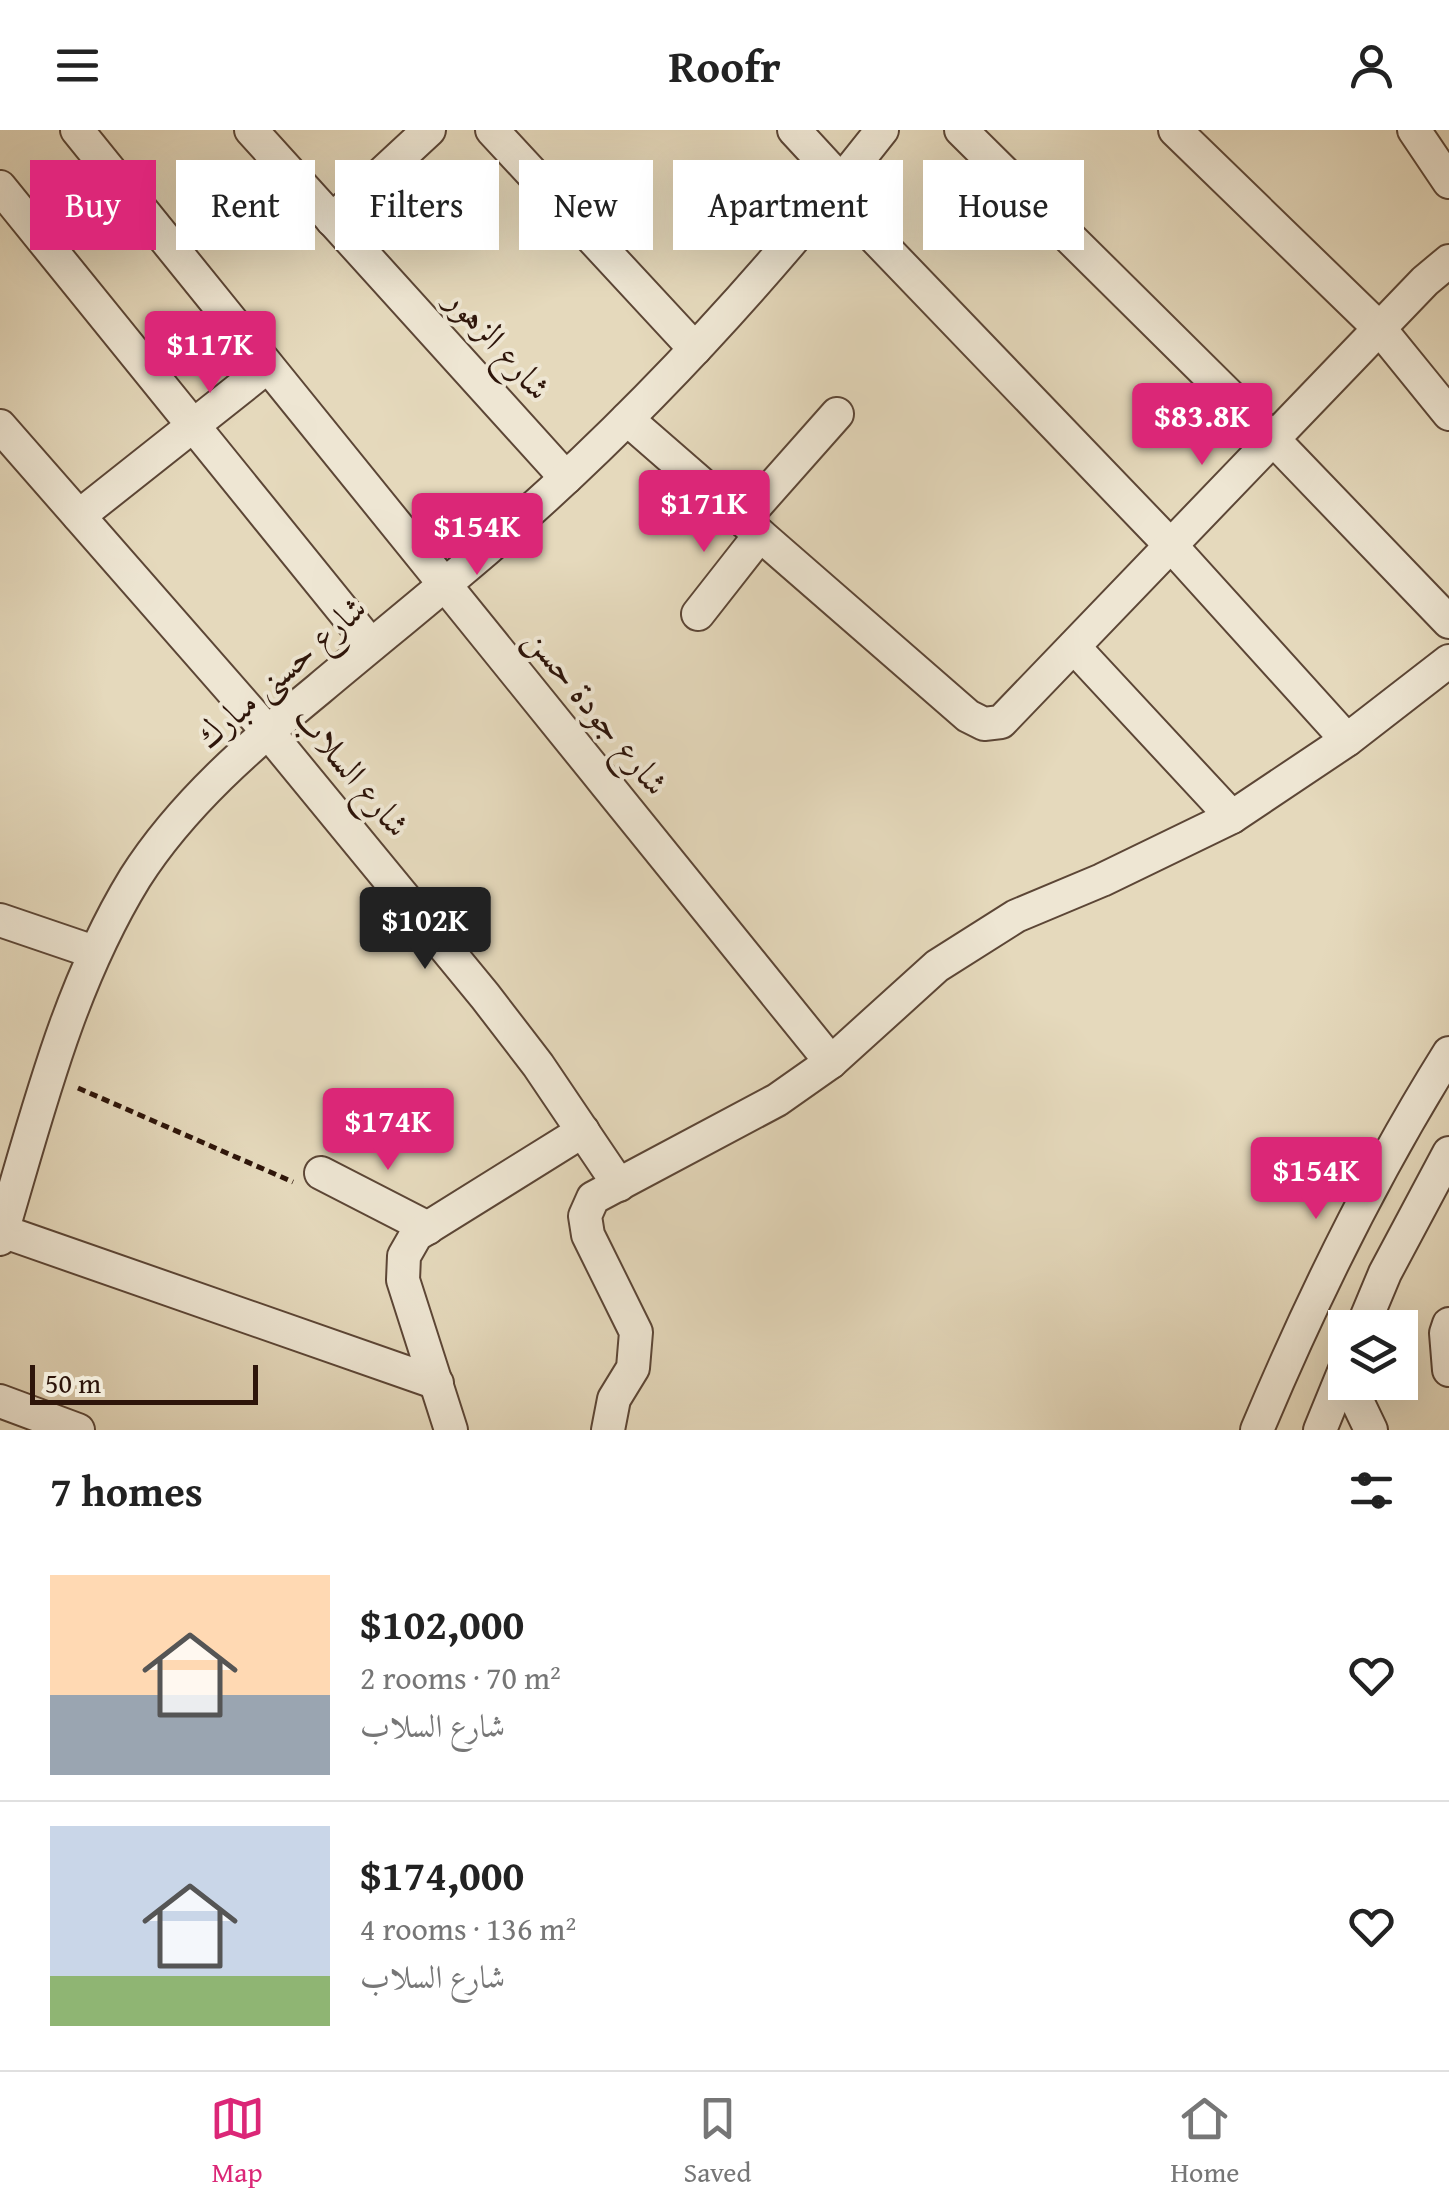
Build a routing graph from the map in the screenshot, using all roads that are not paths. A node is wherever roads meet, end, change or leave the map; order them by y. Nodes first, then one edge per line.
1 (77, 130) edge
2 (251, 130) edge
3 (429, 130) edge
4 (492, 130) edge
5 (794, 130) edge
6 (882, 130) edge
7 (961, 130) edge
8 (1414, 130) edge
9 (1195, 136) edge
10 (816, 160) edge
11 (859, 160) edge
12 (1449, 182) edge
13 (0, 187) edge
14 (332, 220) junction
15 (782, 250) edge
16 (895, 250) edge
17 (1449, 261) edge
18 (1380, 328) junction
19 (695, 349) junction
20 (267, 367) junction
21 (837, 414) dead end
22 (1449, 414) edge
23 (627, 419) junction
24 (0, 426) edge
25 (194, 426) junction
26 (1273, 440) junction
27 (566, 478) junction
28 (79, 516) junction
29 (751, 528) junction
30 (1171, 546) junction
31 (443, 586) junction
32 (698, 614) dead end
33 (1449, 622) edge
34 (371, 645) junction
35 (1074, 647) junction
36 (1449, 661) edge
37 (268, 732) junction
38 (1347, 740) junction
39 (1232, 817) junction
40 (0, 920) edge
41 (94, 952) junction
42 (1449, 1053) edge
43 (832, 1062) junction
44 (583, 1131) junction
45 (1447, 1160) edge
46 (320, 1173) road end
47 (619, 1185) junction
48 (8, 1189) edge
49 (428, 1228) junction
50 (1, 1235) edge
51 (1370, 1310) edge
52 (1449, 1324) edge
53 (1449, 1370) edge
54 (438, 1383) junction
55 (1334, 1400) edge
56 (1357, 1400) edge
57 (0, 1402) edge
58 (78, 1430) edge
59 (451, 1430) edge
60 (608, 1430) edge
61 (1257, 1430) edge
62 (1320, 1430) edge
63 (1371, 1430) edge

1 - 20 street, شارع جودة حسن
2 - 14 street, شارع الزهور
3 - 14 street
4 - 19 street
5 - 10 street
6 - 11 street, شارع حسنى مبارك
7 - 26 street
8 - 12 street
9 - 18 street
13 - 25 street
14 - 27 street, شارع الزهور
15 - 19 street, شارع حسنى مبارك
16 - 30 street
17 - 18 street
18 - 22 street
18 - 26 street
19 - 23 street, شارع حسنى مبارك
20 - 25 street
20 - 31 street, شارع جودة حسن
21 - 29 street
23 - 27 street, شارع حسنى مبارك
23 - 29 street
24 - 28 street, شارع السلاب
25 - 28 street
25 - 34 street
26 - 30 street
26 - 33 street
27 - 31 street, شارع حسنى مبارك
28 - 37 street, شارع السلاب
29 - 32 street
29 - 35 street
30 - 35 street
30 - 38 street
31 - 34 street, شارع حسنى مبارك
31 - 43 street, شارع جودة حسن
34 - 37 street, شارع حسنى مبارك
35 - 39 street
36 - 38 street
37 - 41 street, شارع حسنى مبارك
37 - 44 street, شارع السلاب
38 - 39 street
39 - 43 street
40 - 41 street
41 - 48 street, شارع حسنى مبارك
42 - 61 street
43 - 47 street
44 - 47 street, شارع السلاب
44 - 49 street
45 - 51 street
46 - 49 street
47 - 60 street
48 - 50 street, شارع حسنى مبارك
49 - 54 street
50 - 54 street
52 - 53 street
54 - 59 street
55 - 62 street
56 - 63 street
57 - 58 street

